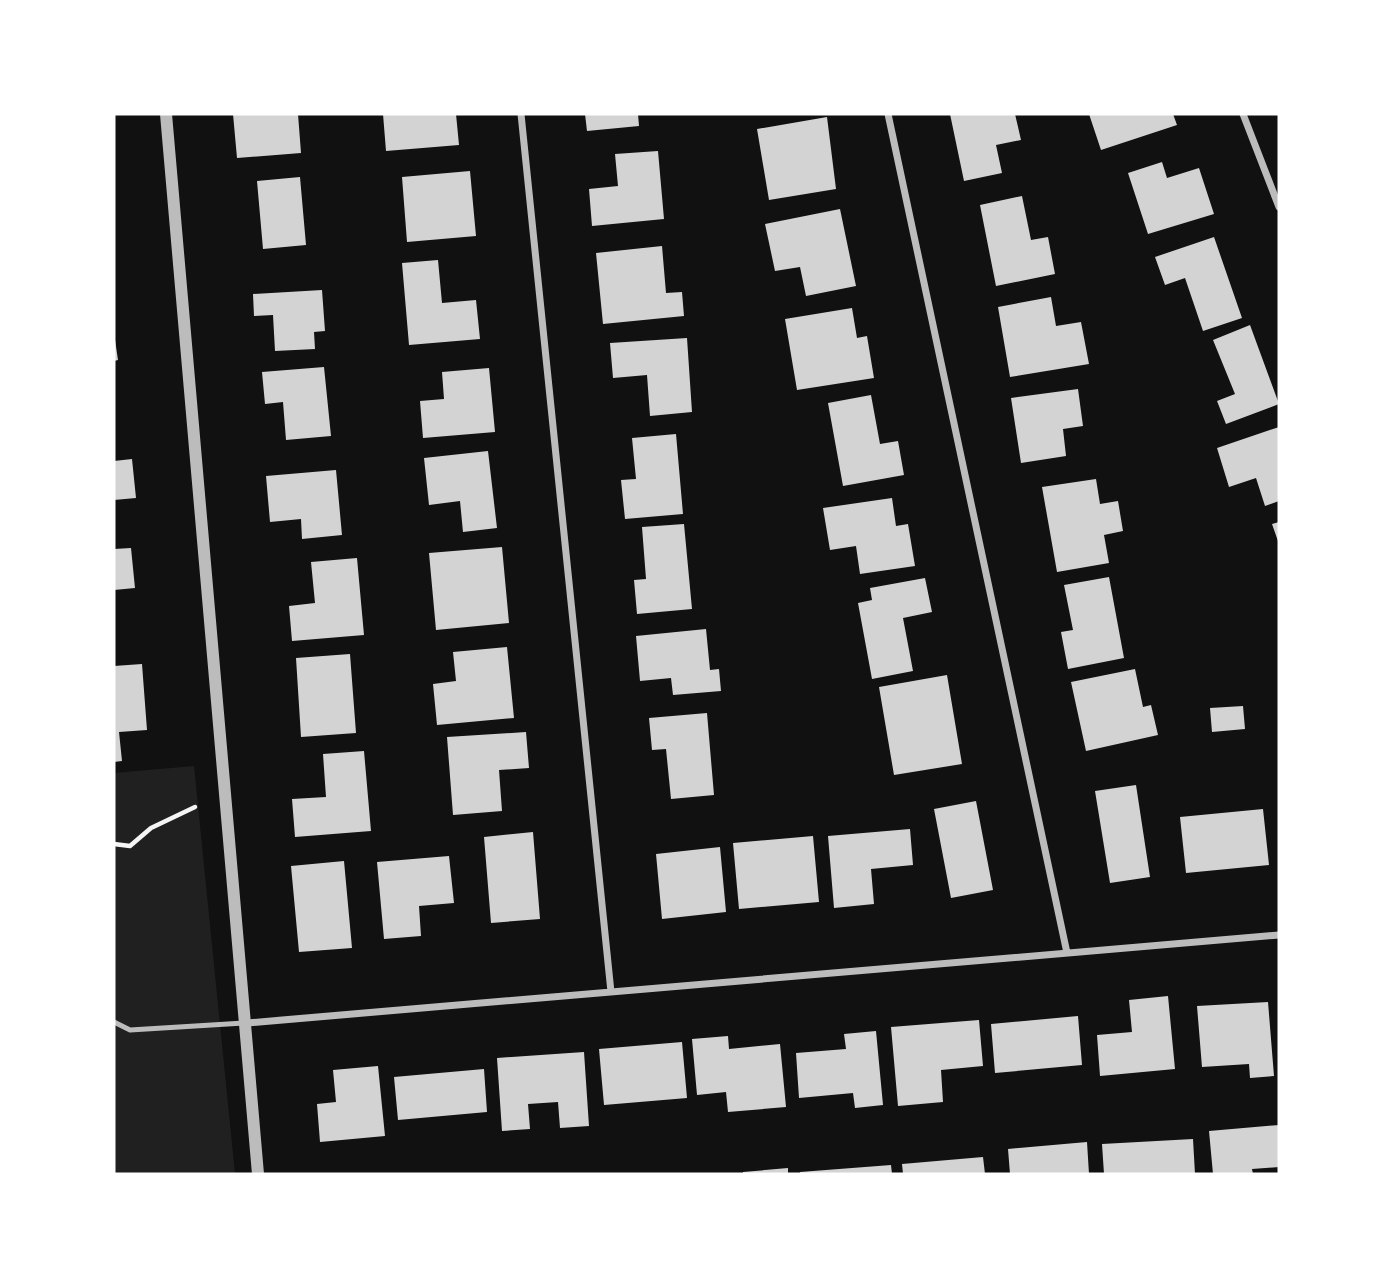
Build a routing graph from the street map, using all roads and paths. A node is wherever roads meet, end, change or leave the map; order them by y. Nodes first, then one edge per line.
1 (166, 114) edge
2 (521, 114) edge
3 (888, 114) edge
4 (1243, 114) edge
5 (1279, 207) edge
6 (195, 807) dead end
7 (114, 844) edge
8 (1279, 934) edge
9 (1067, 953) junction
10 (611, 992) junction
11 (114, 1022) edge
12 (247, 1023) junction
13 (258, 1174) edge

1 - 12 street
2 - 10 street
3 - 9 street
4 - 5 street
6 - 7 path
8 - 9 street
9 - 10 street
10 - 12 street
11 - 12 lane
12 - 13 street

